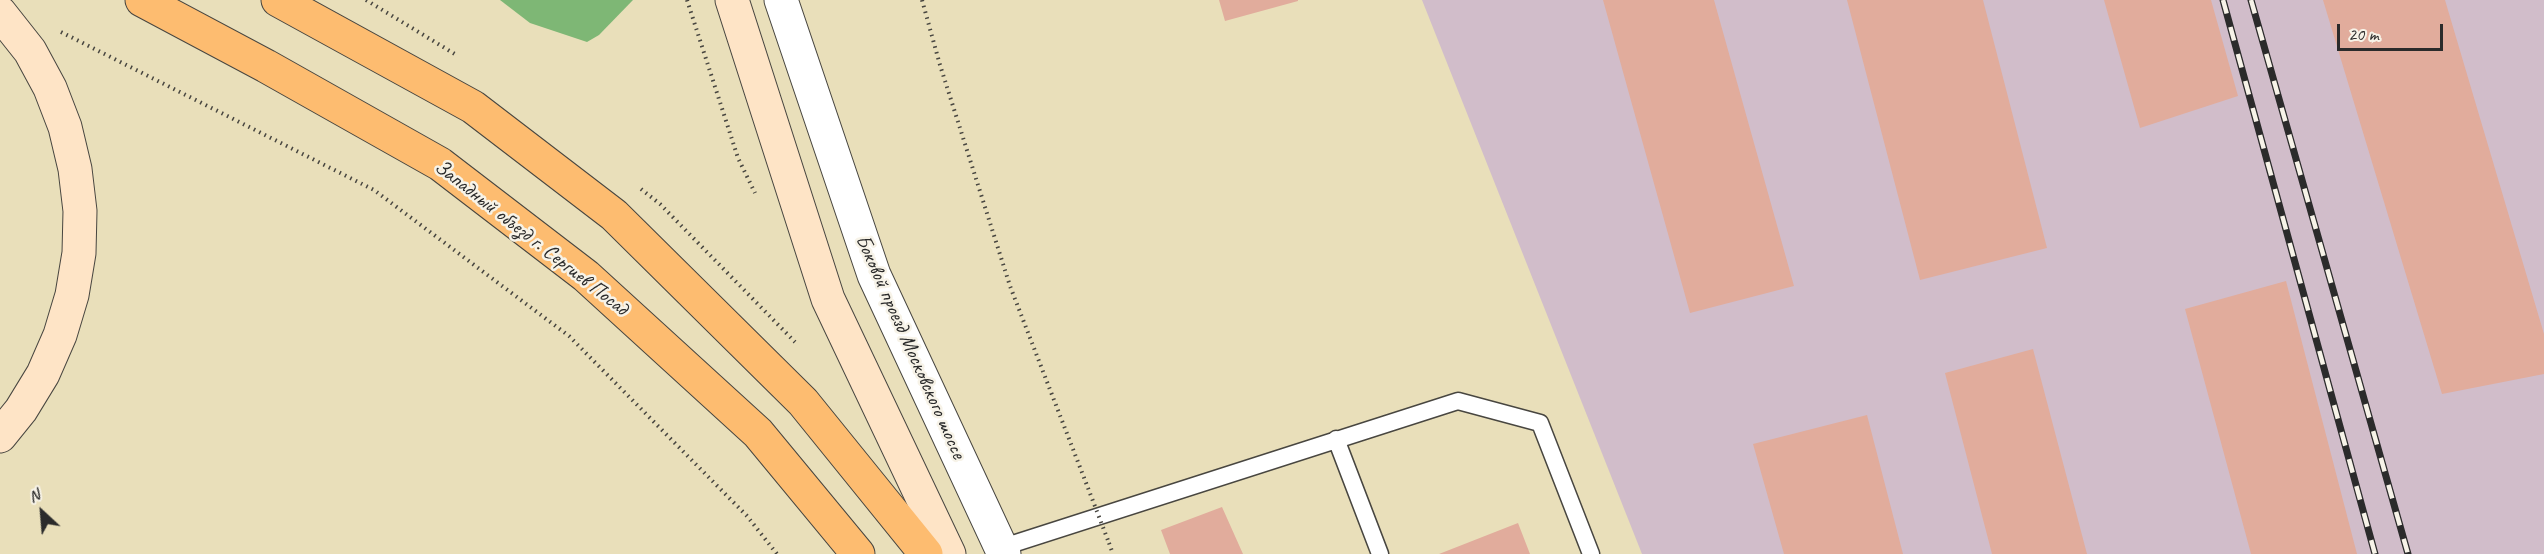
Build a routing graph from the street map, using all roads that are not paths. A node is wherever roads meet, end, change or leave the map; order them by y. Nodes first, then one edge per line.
1 (142, 0) edge
2 (278, 0) edge
3 (732, 0) edge
4 (781, 0) edge
5 (0, 13) edge
6 (0, 436) edge
7 (1336, 439) junction
8 (1002, 551) edge
9 (858, 554) edge
10 (926, 554) edge
11 (949, 554) edge
12 (1380, 554) edge
13 (1591, 554) edge

1 - 9 main road, Западный объезд г. Сергиев Посад
2 - 10 main road
3 - 11 main road
4 - 8 street, Боковой проезд Московского шоссе
5 - 6 main road
7 - 8 lane
7 - 12 lane
7 - 13 lane

